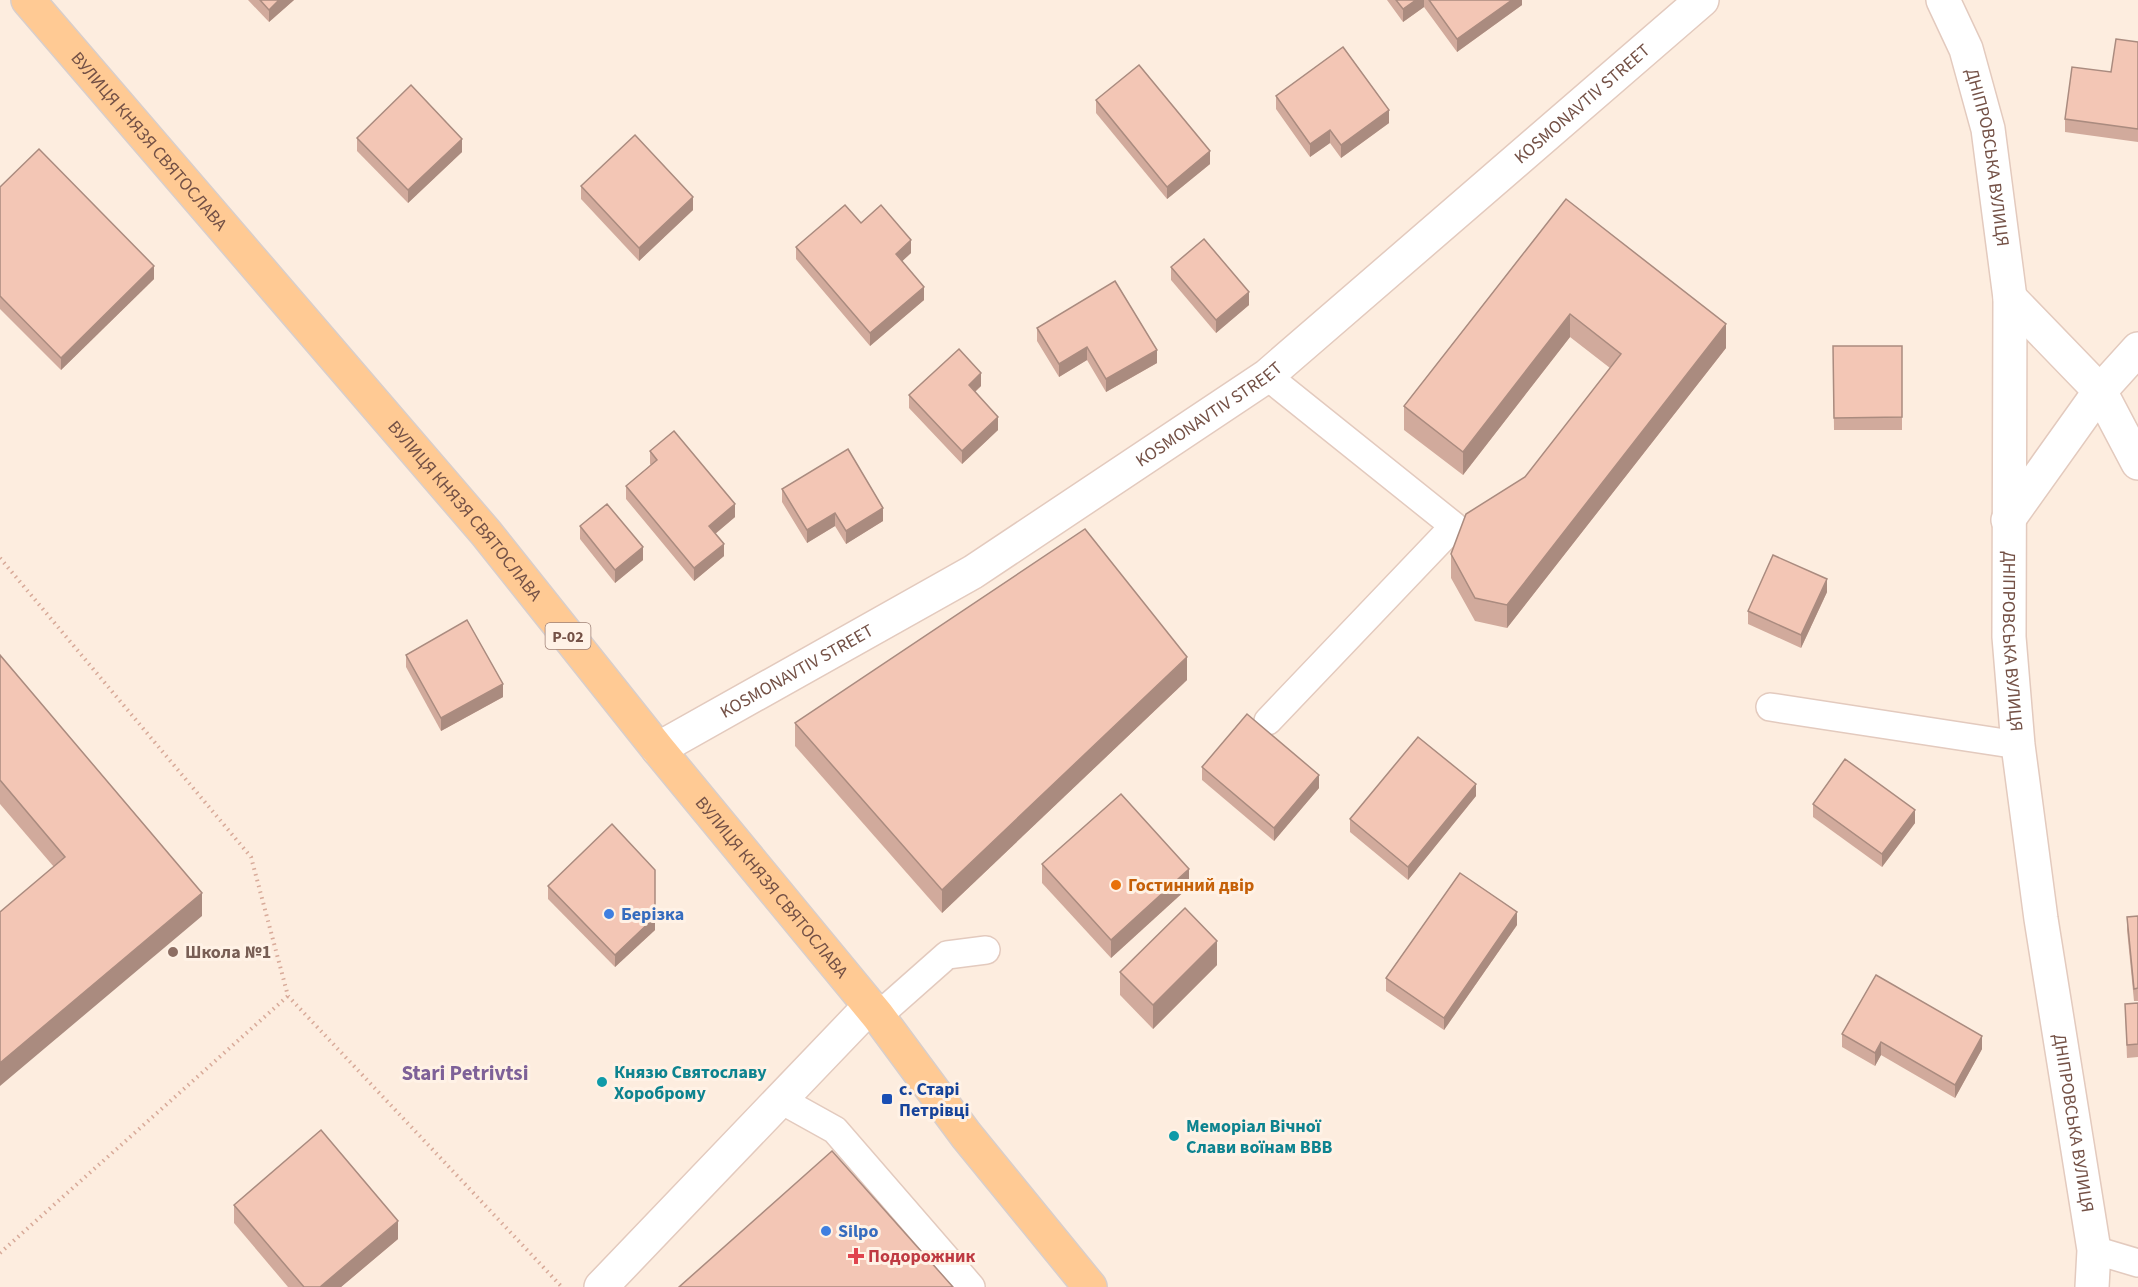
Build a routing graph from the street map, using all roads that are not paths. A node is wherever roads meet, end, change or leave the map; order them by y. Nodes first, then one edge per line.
1 (28, 0) edge
2 (1702, 0) edge
3 (1943, 0) edge
4 (2010, 298) junction
5 (2138, 350) edge
6 (1267, 375) junction
7 (2100, 391) junction
8 (2138, 463) edge
9 (2008, 520) junction
10 (1770, 707) dead end
11 (1268, 720) dead end
12 (2018, 745) junction
13 (658, 749) junction
14 (986, 950) dead end
15 (874, 1011) junction
16 (781, 1100) junction
17 (2094, 1250) junction
18 (2138, 1263) edge
19 (601, 1287) edge
20 (971, 1287) edge
21 (1090, 1287) edge
22 (2092, 1287) edge

1 - 13 main road, ВУЛИЦЯ КНЯЗЯ СВЯТОСЛАВА / Р-02
2 - 6 street, KOSMONAVTIV STREET
3 - 4 street, ДНІПРОВСЬКА ВУЛИЦЯ
4 - 7 street
4 - 9 street, ДНІПРОВСЬКА ВУЛИЦЯ
5 - 7 street
6 - 11 lane
6 - 13 street, KOSMONAVTIV STREET
7 - 8 street
7 - 9 street
9 - 12 street, ДНІПРОВСЬКА ВУЛИЦЯ
10 - 12 lane
12 - 17 street, ДНІПРОВСЬКА ВУЛИЦЯ
13 - 15 main road, ВУЛИЦЯ КНЯЗЯ СВЯТОСЛАВА / Р-02
14 - 15 lane
15 - 16 street
15 - 21 main road, ВУЛИЦЯ КНЯЗЯ СВЯТОСЛАВА / Р-02
16 - 19 street
16 - 20 lane
17 - 18 lane
17 - 22 street, ДНІПРОВСЬКА ВУЛИЦЯ

